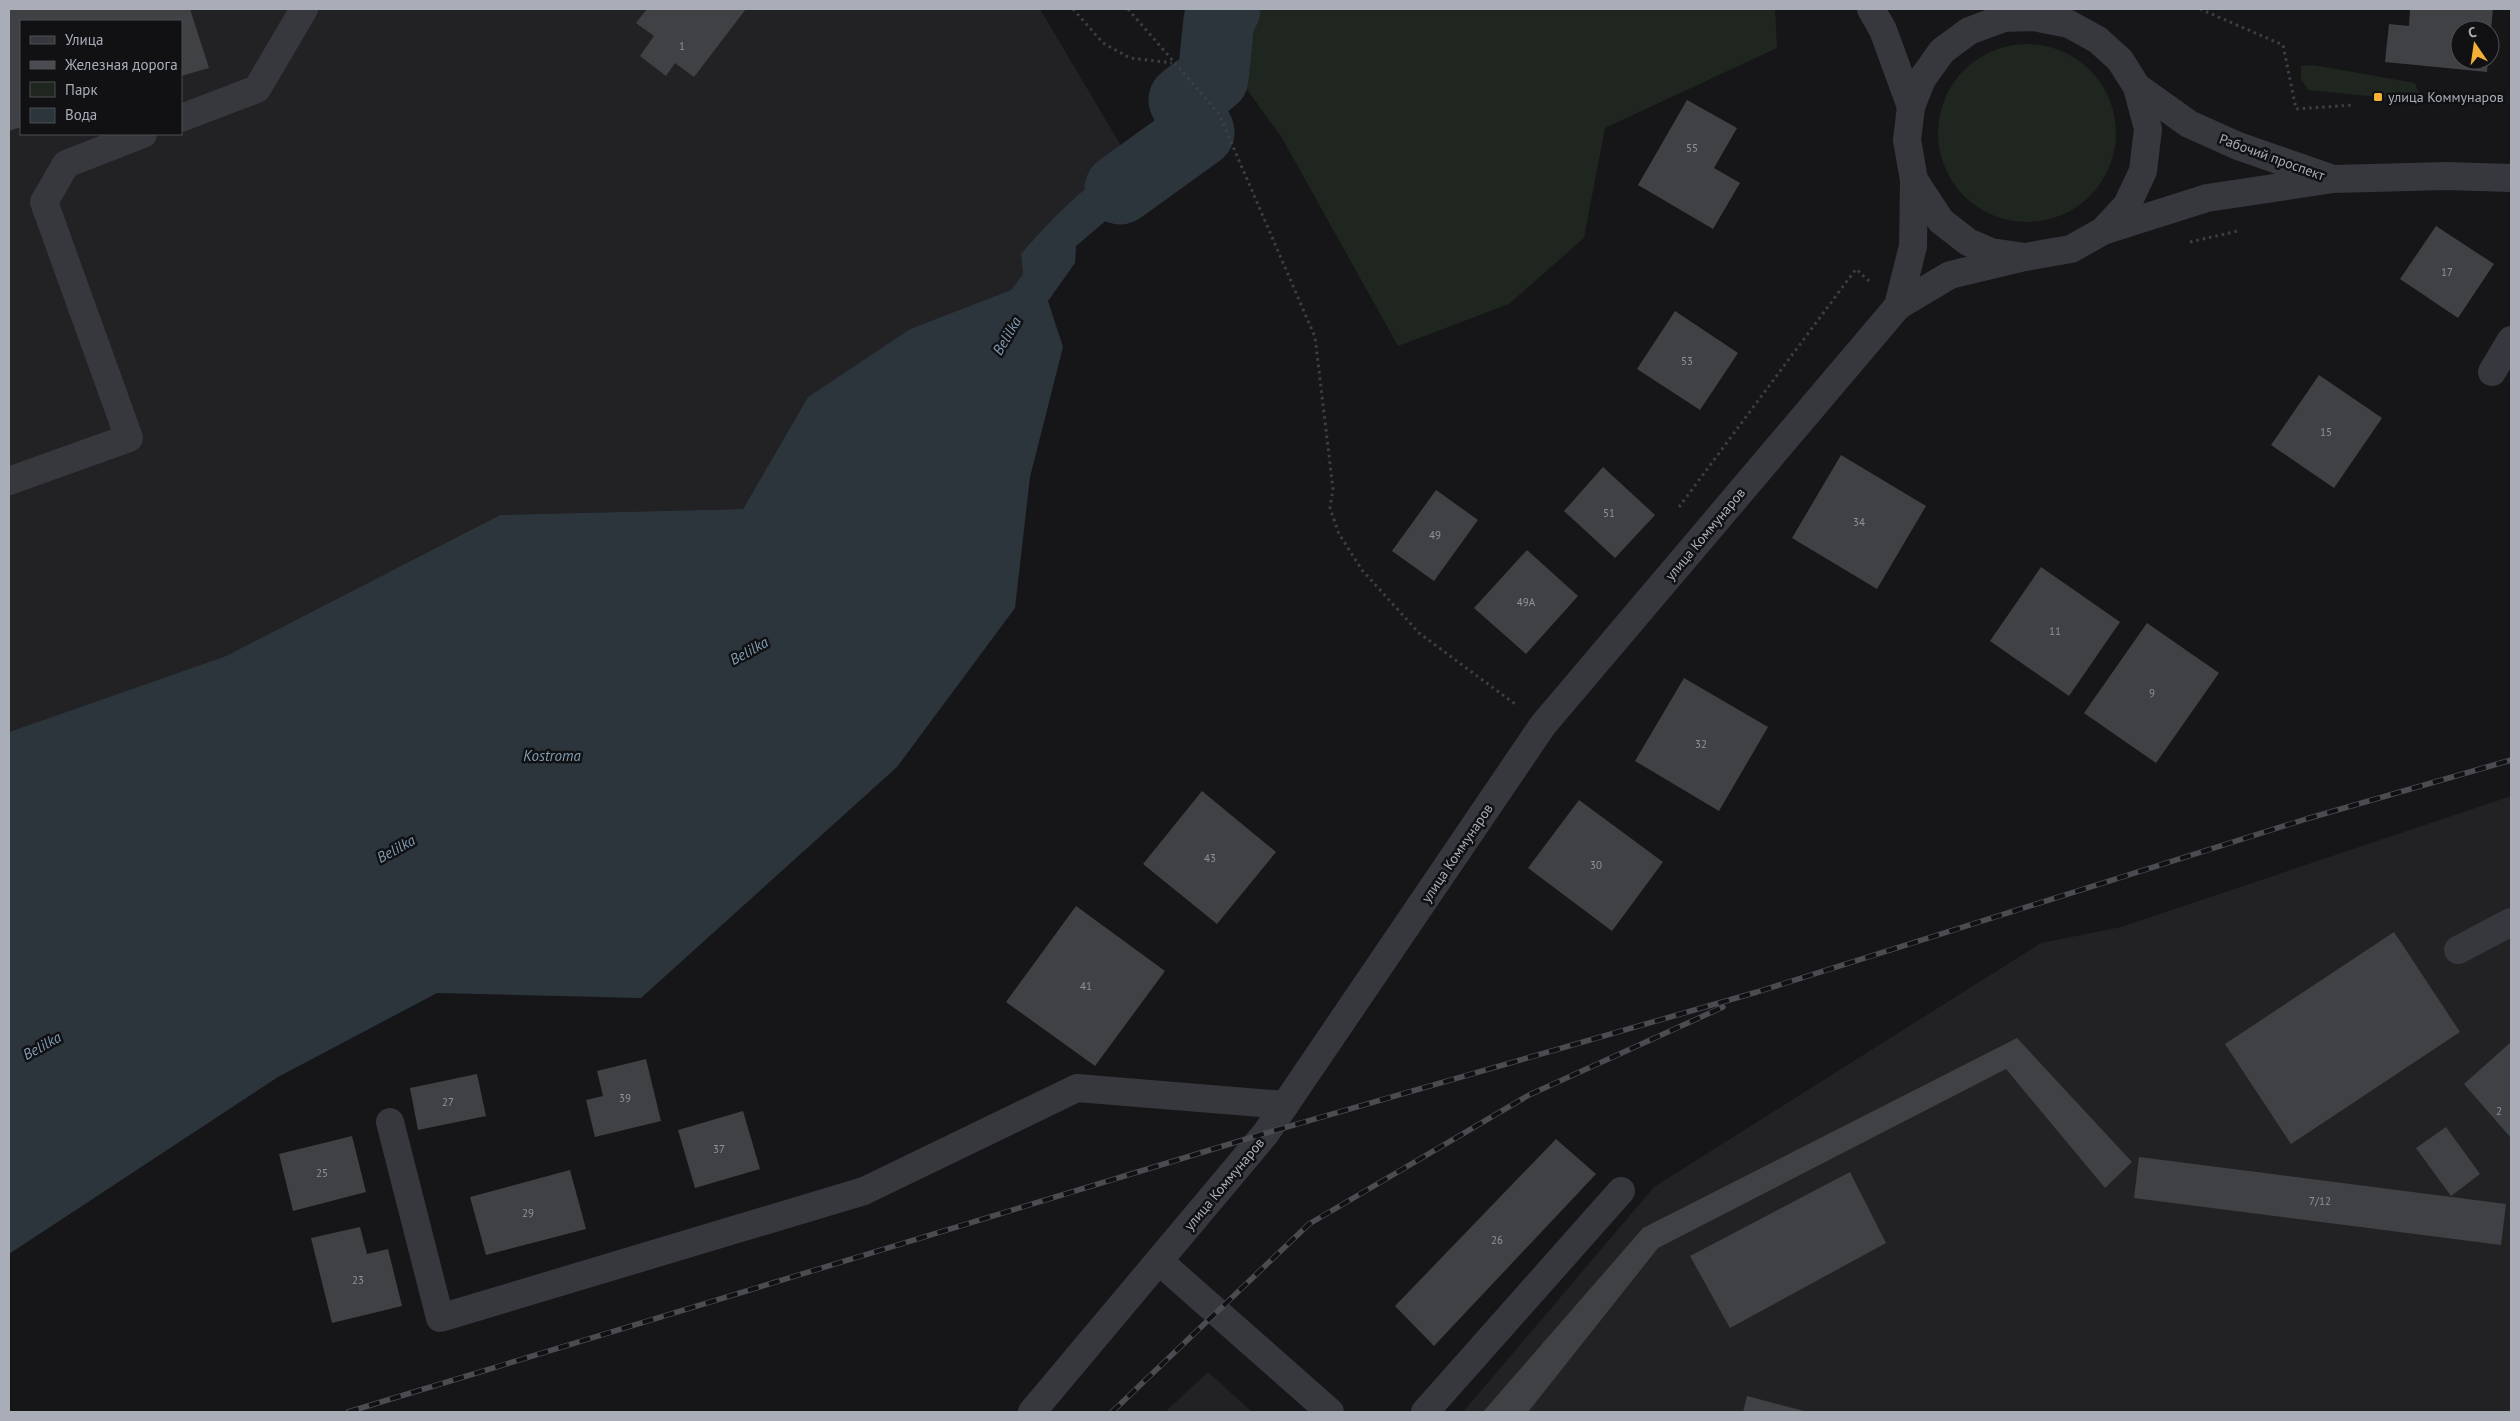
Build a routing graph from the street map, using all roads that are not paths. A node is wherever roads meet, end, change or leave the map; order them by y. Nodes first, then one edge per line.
1 (304, 9) edge
2 (1871, 9) edge
3 (2028, 13) edge
4 (2137, 87) junction
5 (1911, 107) junction
6 (182, 118) edge
7 (140, 135) edge
8 (2511, 178) edge
9 (2333, 179) junction
10 (1914, 180) junction
11 (2103, 231) junction
12 (2025, 257) junction
13 (1898, 306) junction
14 (2511, 340) edge
15 (2492, 372) dead end
16 (9, 481) edge
17 (2511, 922) edge
18 (2458, 950) dead end
19 (1285, 1106) junction
20 (390, 1122) dead end
21 (1620, 1191) dead end
22 (1159, 1261) junction
23 (1032, 1412) edge
24 (1330, 1412) edge
25 (1425, 1412) edge

1 - 6 street
2 - 5 street
3 - 4 street
3 - 5 street
4 - 9 street, Рабочий проспект
4 - 11 street
5 - 10 street
7 - 16 street
8 - 9 street, Рабочий проспект
9 - 11 street
10 - 12 street
10 - 13 street
11 - 12 street
12 - 13 street
13 - 19 street, улица Коммунаров
14 - 15 street
17 - 18 street
19 - 20 street
19 - 22 street, улица Коммунаров
21 - 25 street
22 - 23 street, улица Коммунаров
22 - 24 street

